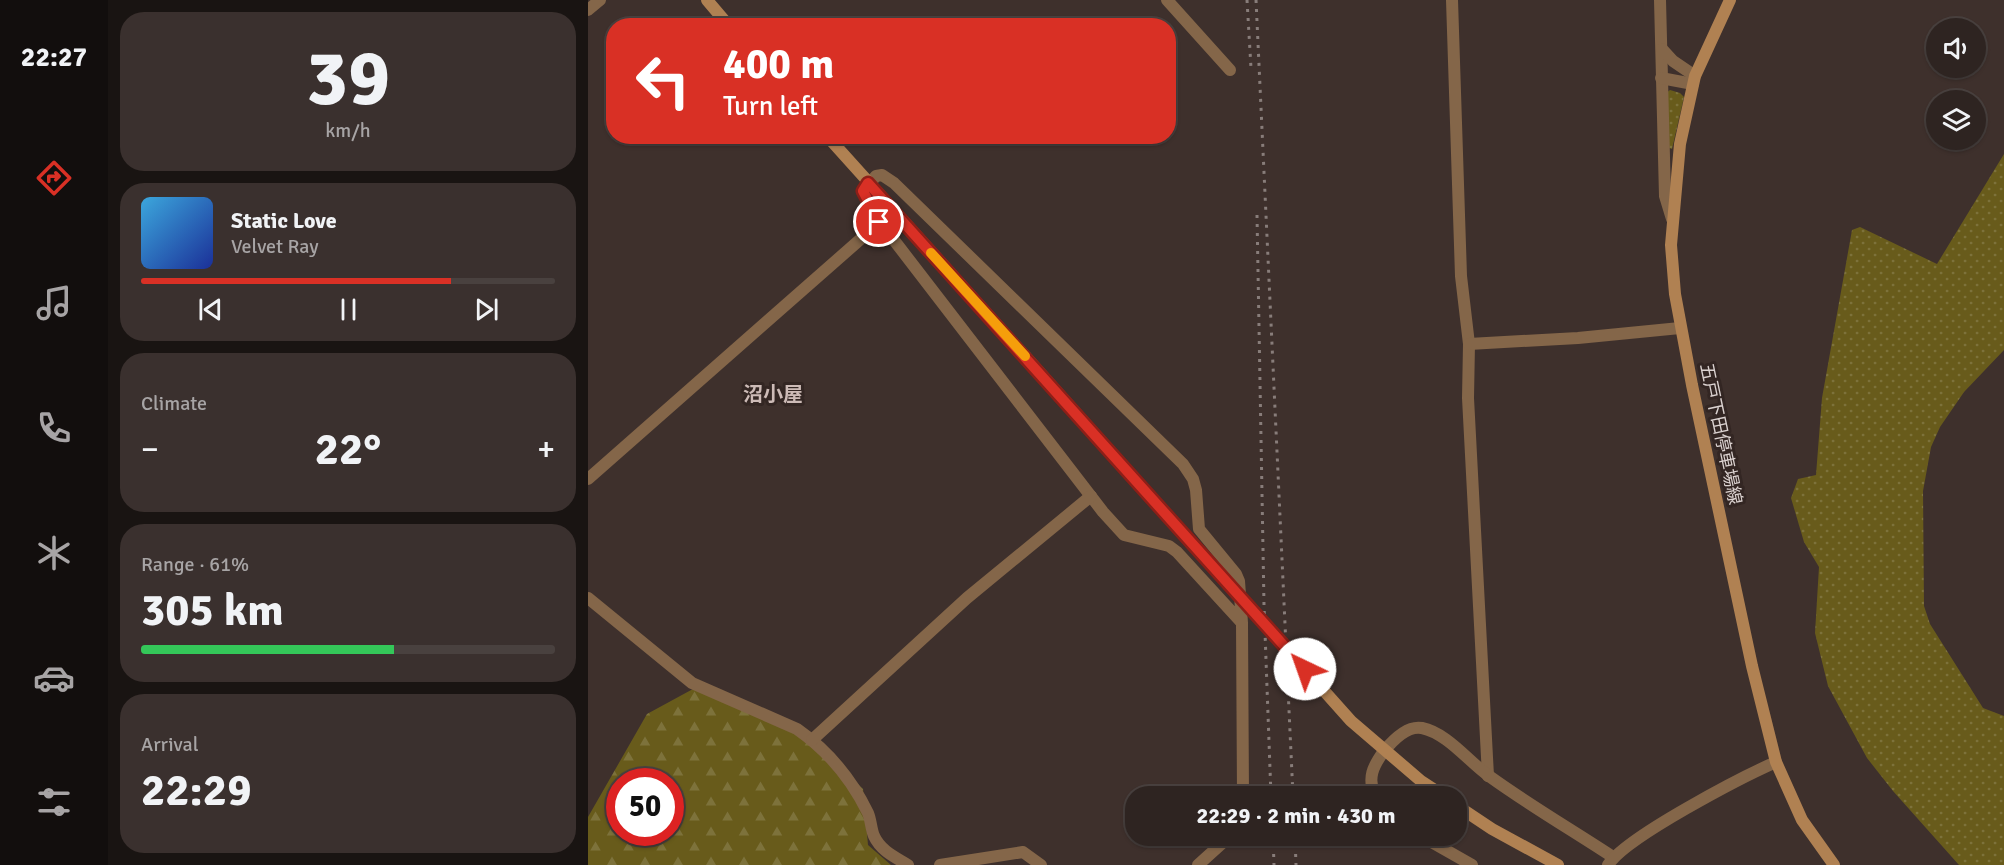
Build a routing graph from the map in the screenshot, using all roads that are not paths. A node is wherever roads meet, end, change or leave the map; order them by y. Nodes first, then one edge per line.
1 (600, 0) edge
2 (707, 0) edge
3 (1167, 0) edge
4 (1452, 0) edge
5 (1660, 0) edge
6 (1730, 0) edge
7 (588, 10) edge
8 (722, 18) edge
9 (1662, 49) junction
10 (1230, 70) dead end
11 (1661, 78) junction
12 (1694, 80) junction
13 (834, 144) edge
14 (868, 183) junction
15 (1672, 219) junction
16 (879, 222) junction
17 (1680, 328) junction
18 (1468, 344) junction
19 (588, 479) edge
20 (1091, 496) junction
21 (588, 598) edge
22 (1242, 623) junction
23 (812, 740) junction
24 (1776, 762) junction
25 (1488, 776) junction
26 (1243, 786) edge
27 (1370, 786) edge
28 (1429, 786) edge
29 (1467, 812) edge
30 (1219, 846) edge
31 (1439, 846) edge
32 (1611, 861) edge
33 (908, 865) edge
34 (940, 865) edge
35 (1041, 865) edge
36 (1198, 865) edge
37 (1472, 865) edge
38 (1558, 865) edge
39 (1834, 865) edge

1 - 7 street
2 - 8 main road
3 - 10 street
4 - 18 street
5 - 9 street
6 - 12 main road, 五戸下田停車場線
9 - 11 street
9 - 12 street
11 - 12 street
11 - 15 street
12 - 15 main road, 五戸下田停車場線
13 - 14 main road
14 - 16 street
14 - 22 street
14 - 28 main road, bridge
15 - 17 main road, 五戸下田停車場線
16 - 19 street
16 - 20 street
17 - 18 street
17 - 24 main road, 五戸下田停車場線
18 - 25 street
20 - 22 street
20 - 23 street
21 - 23 street
22 - 26 street
23 - 33 street
24 - 32 street
24 - 39 main road, 五戸下田停車場線
25 - 27 street
25 - 32 street
29 - 38 main road
30 - 36 street
31 - 37 street
34 - 35 street

